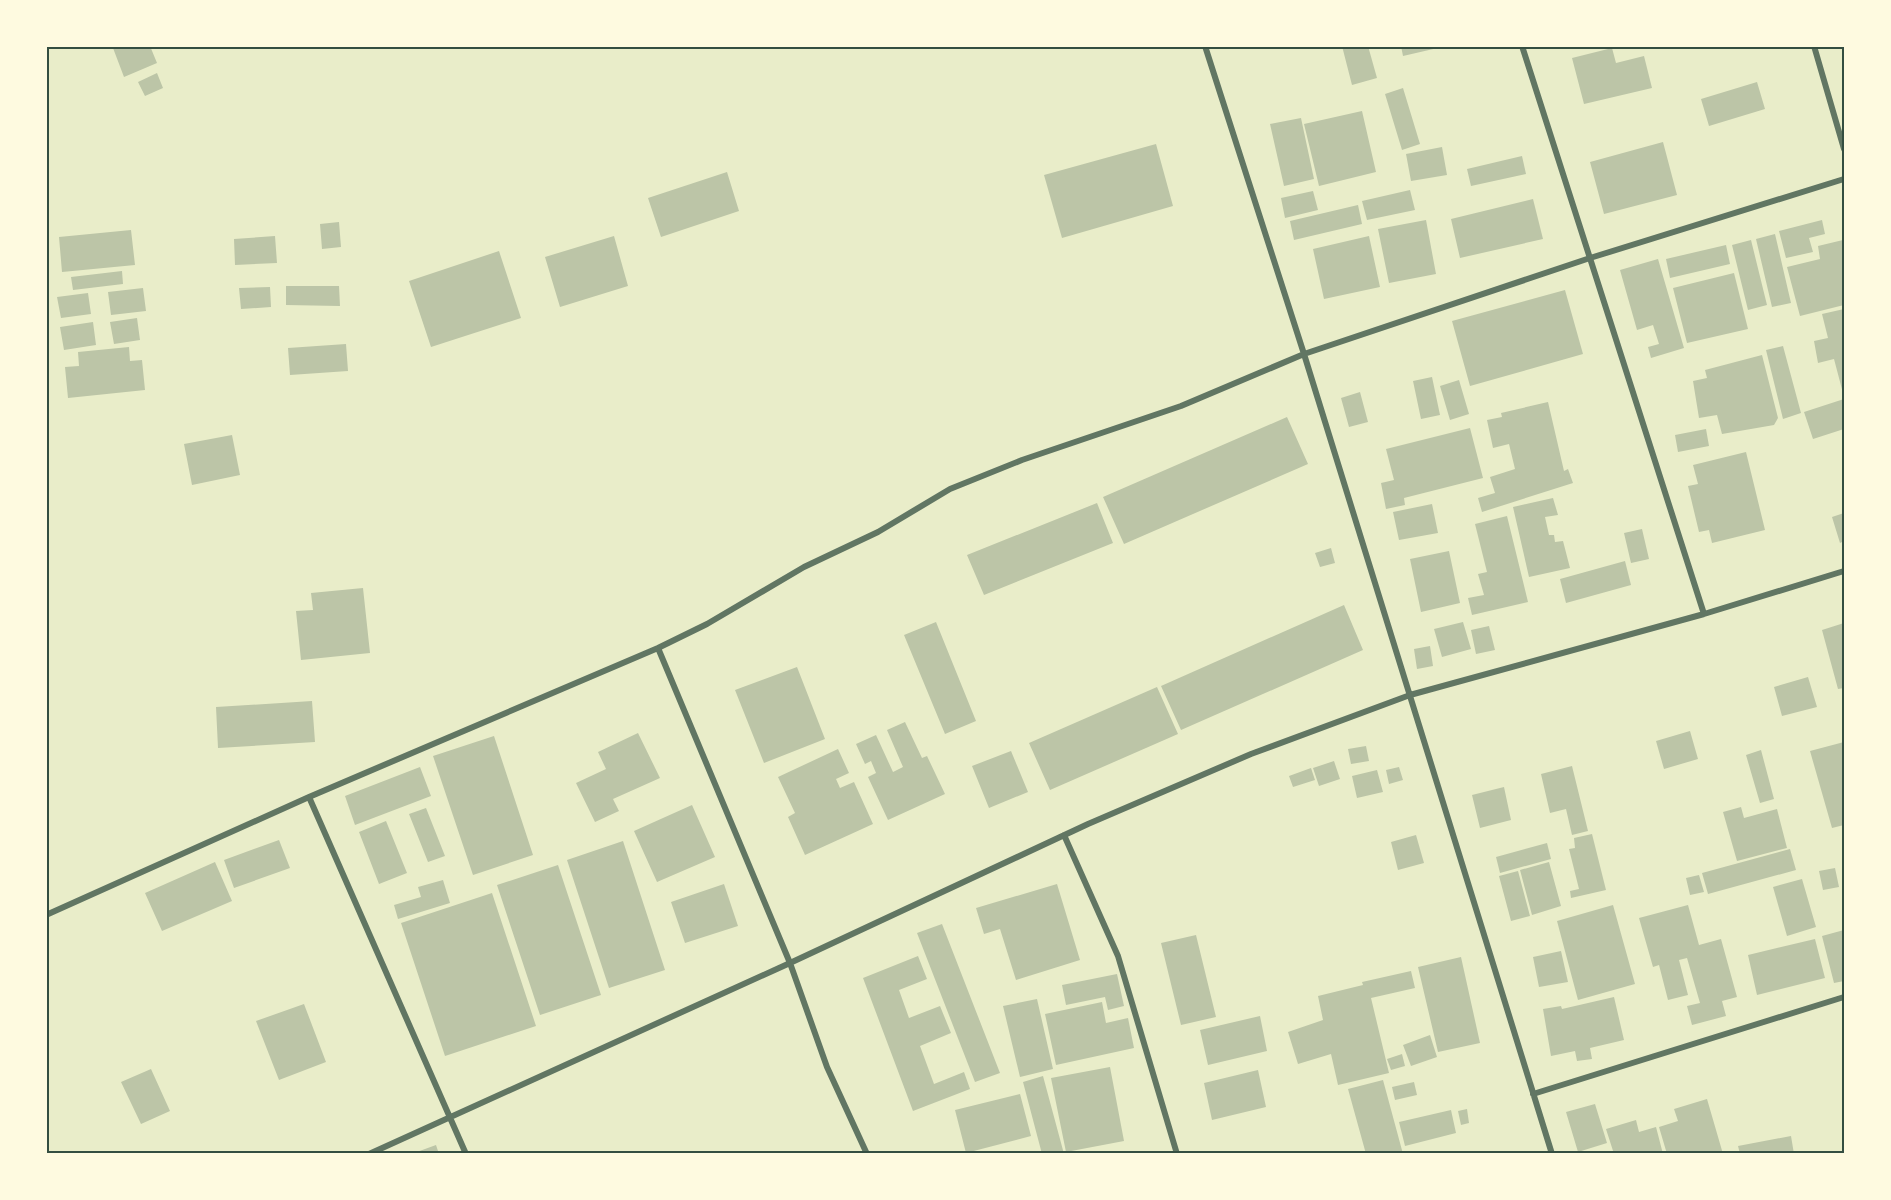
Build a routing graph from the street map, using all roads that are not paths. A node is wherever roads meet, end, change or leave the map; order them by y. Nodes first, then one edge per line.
1 (1205, 46) edge
2 (1521, 46) edge
3 (1814, 46) edge
4 (1845, 149) edge
5 (1845, 179) edge
6 (1590, 258) junction
7 (1304, 354) junction
8 (1845, 571) edge
9 (1704, 614) junction
10 (658, 648) junction
11 (1410, 695) junction
12 (309, 797) junction
13 (1064, 835) junction
14 (46, 915) edge
15 (790, 963) junction
16 (1844, 998) edge
17 (1533, 1094) junction
18 (450, 1118) junction
19 (369, 1154) edge
20 (466, 1154) edge
21 (867, 1154) edge
22 (1177, 1154) edge
23 (1552, 1154) edge

1 - 7 street
2 - 6 street
3 - 4 street
5 - 6 street
6 - 7 street
6 - 9 street
7 - 10 street
7 - 11 street
8 - 9 street
9 - 11 street
10 - 12 street
10 - 15 street
11 - 13 street
11 - 17 street
12 - 14 street
12 - 18 street
13 - 15 street
13 - 22 street
15 - 18 street
15 - 21 street
16 - 17 street
17 - 23 street
18 - 19 street
18 - 20 street

